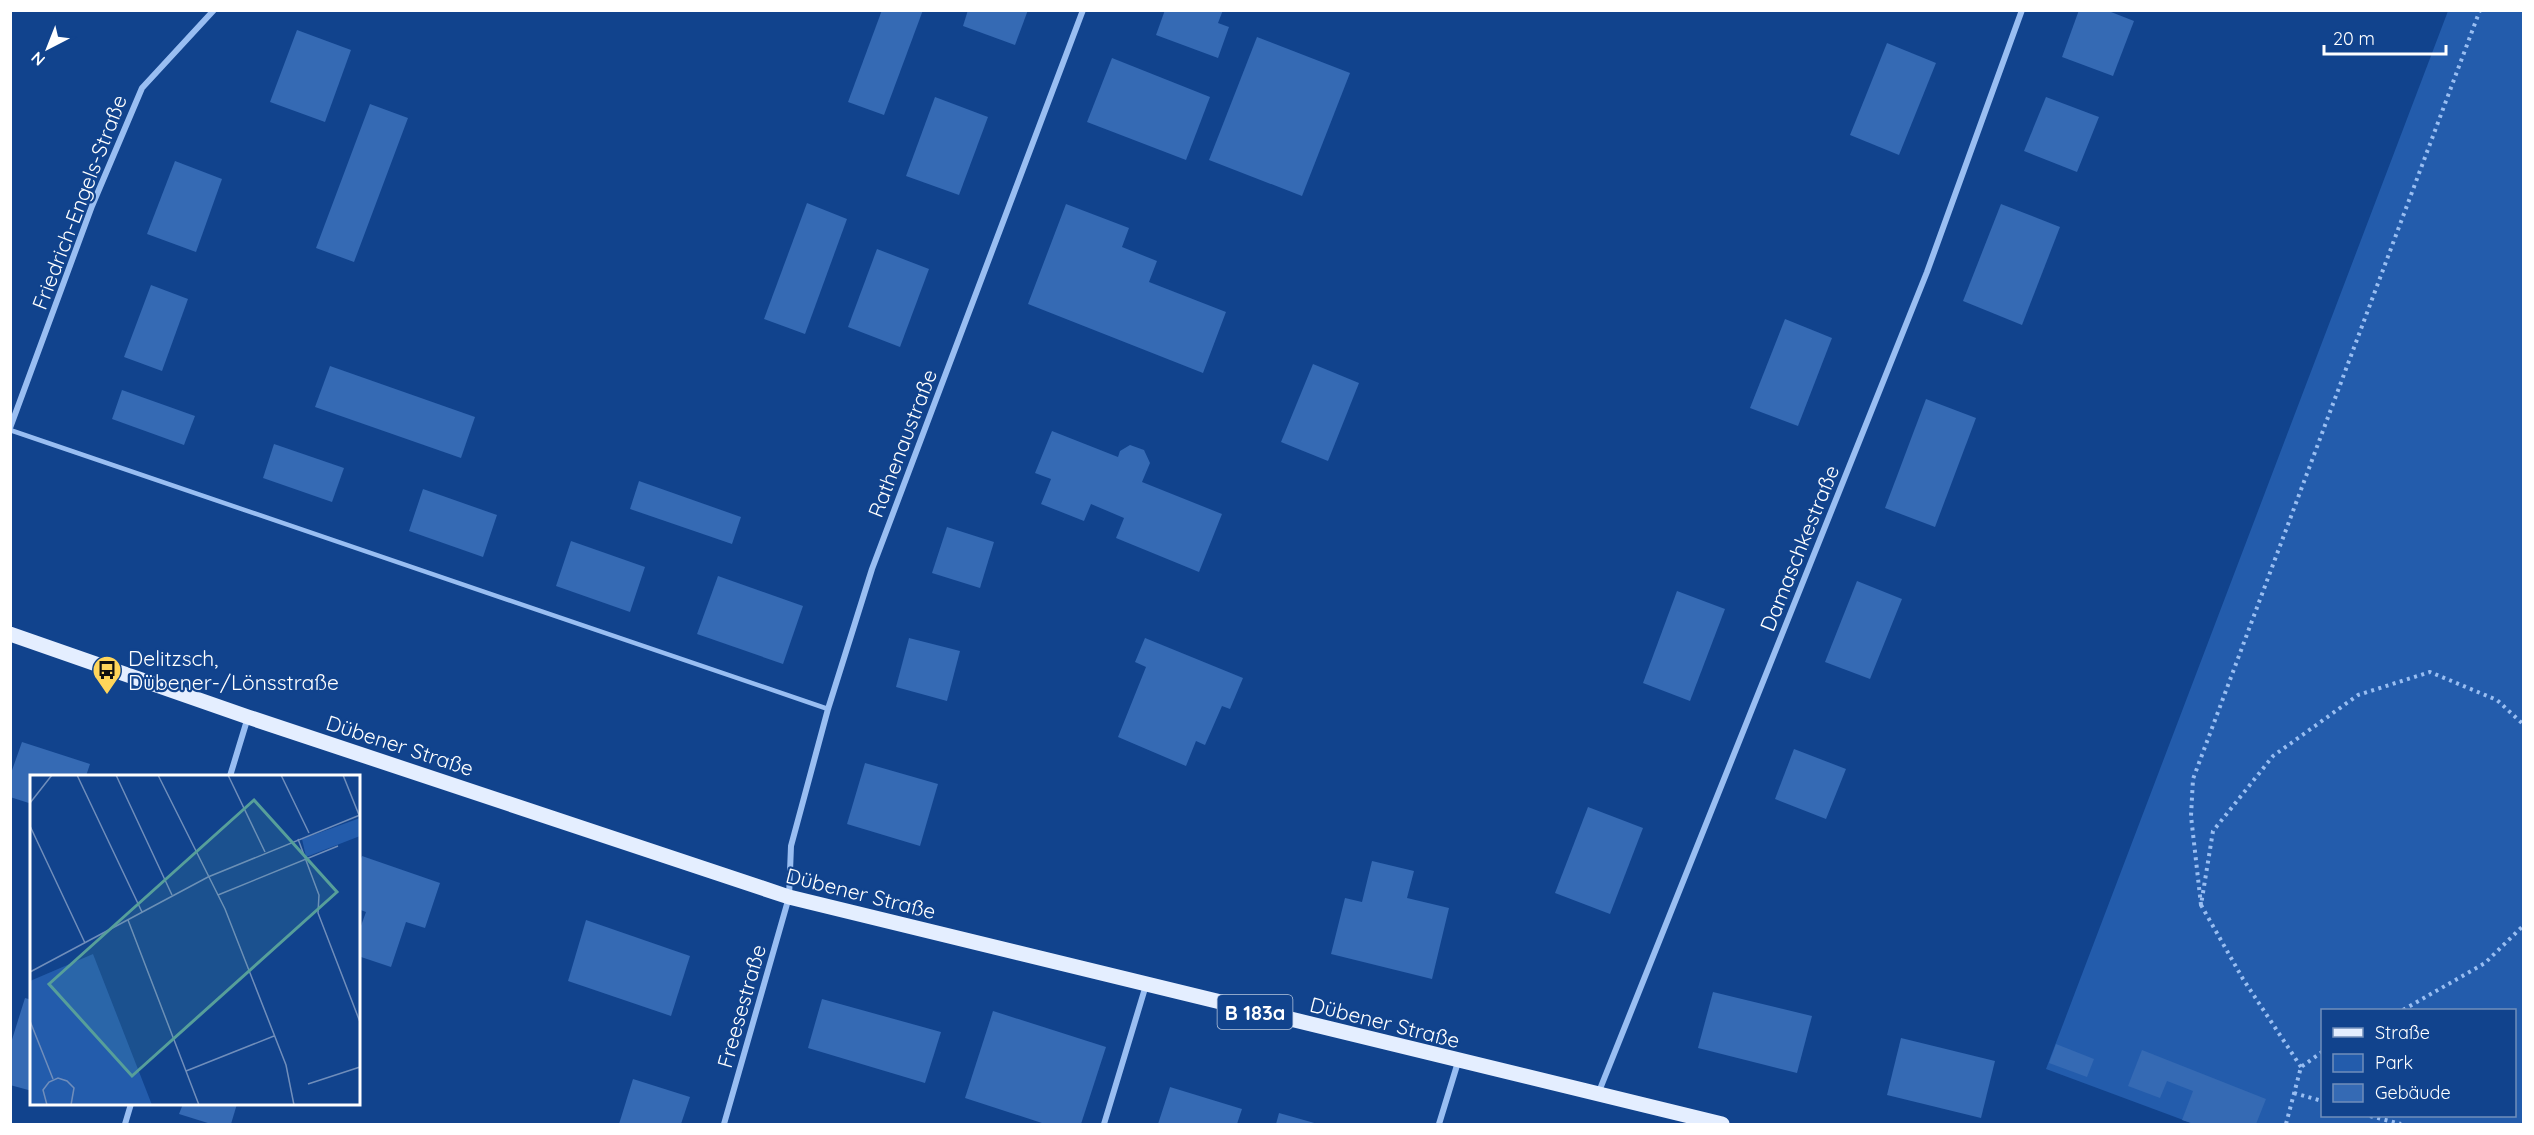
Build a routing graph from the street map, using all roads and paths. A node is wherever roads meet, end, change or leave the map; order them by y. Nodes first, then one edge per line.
1 (214, 10) edge
2 (1083, 10) edge
3 (2022, 10) edge
4 (2480, 10) edge
5 (10, 429) edge
6 (10, 634) edge
7 (828, 709) junction
8 (248, 717) junction
9 (2523, 725) edge
10 (231, 775) edge
11 (789, 897) junction
12 (2201, 905) junction
13 (2523, 925) edge
14 (1146, 985) junction
15 (2406, 1009) edge
16 (2321, 1053) edge
17 (1458, 1062) junction
18 (2301, 1067) junction
19 (2294, 1093) junction
20 (1598, 1094) junction
21 (2321, 1101) edge
22 (131, 1105) edge
23 (2373, 1117) edge
24 (125, 1125) edge
25 (724, 1125) edge
26 (1104, 1125) edge
27 (1439, 1125) edge
28 (1722, 1125) edge
29 (2286, 1125) edge
30 (2401, 1125) edge

1 - 5 street, Friedrich-Engels-Straße
2 - 7 street, Rathenaustraße
3 - 20 street, Damaschkestraße
4 - 12 path
5 - 7 lane
6 - 8 main road, Dübener Straße / B 183a
7 - 11 street, Rathenaustraße
8 - 10 street
8 - 11 main road, Dübener Straße / B 183a
9 - 12 path
11 - 14 main road, Dübener Straße / B 183a
11 - 25 street, Freesestraße
12 - 18 path
13 - 15 path
14 - 17 main road, Dübener Straße / B 183a
14 - 26 street
16 - 18 path
17 - 20 main road, Dübener Straße / B 183a
17 - 27 street
18 - 19 path
19 - 21 path
19 - 29 path
20 - 28 main road, Dübener Straße / B 183a
22 - 24 street
23 - 30 path

